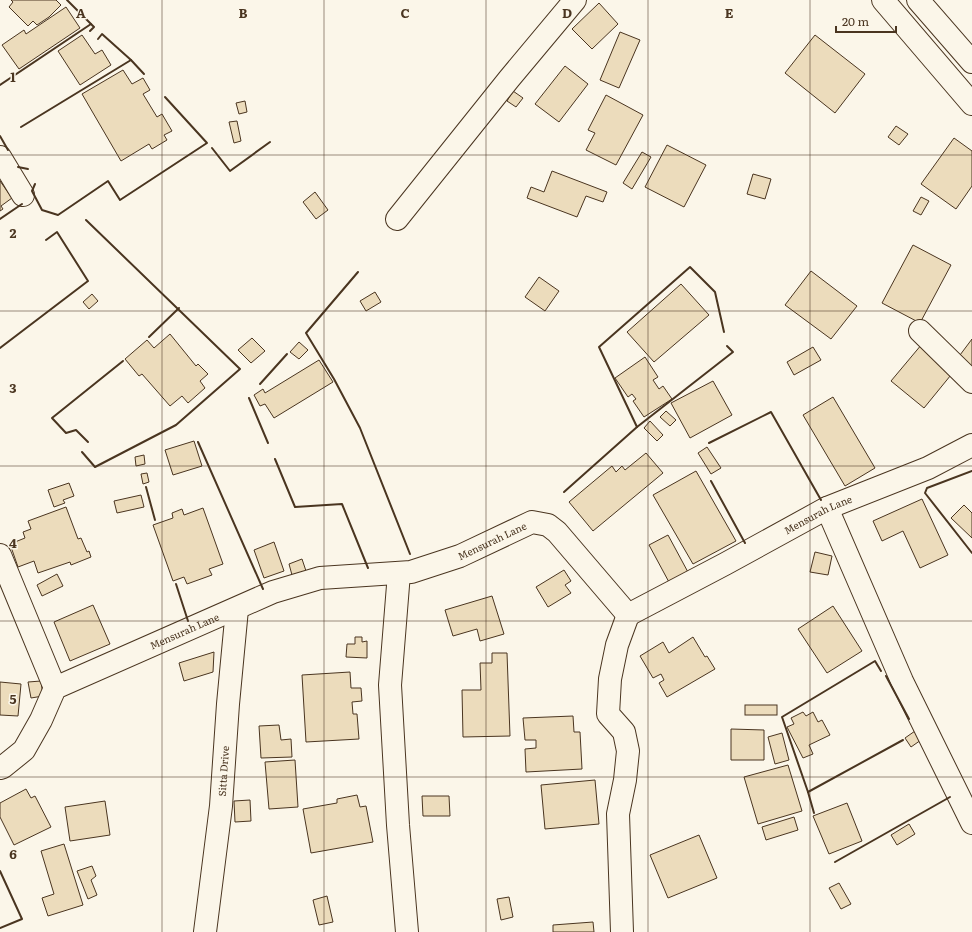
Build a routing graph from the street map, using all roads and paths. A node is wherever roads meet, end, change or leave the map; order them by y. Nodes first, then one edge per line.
1 (575, 0) edge
2 (883, 0) edge
3 (918, 0) edge
4 (972, 62) edge
5 (972, 104) edge
6 (0, 157) edge
7 (23, 195) dead end
8 (397, 219) dead end
9 (920, 331) dead end
10 (972, 382) edge
11 (972, 445) edge
12 (827, 508) junction
13 (0, 555) edge
14 (399, 573) junction
15 (237, 609) junction
16 (628, 615) junction
17 (55, 688) junction
18 (0, 768) edge
19 (972, 823) edge
20 (205, 932) edge
21 (407, 932) edge
22 (622, 932) edge

1 - 8 street
2 - 5 street
3 - 4 street
6 - 7 street
9 - 10 street
11 - 12 street, Mensurah Lane
12 - 16 street, Mensurah Lane
12 - 19 street
13 - 17 street
14 - 15 street, Mensurah Lane
14 - 16 street, Mensurah Lane
14 - 21 street
15 - 17 street, Mensurah Lane
15 - 20 street, Sitta Drive
16 - 22 street
17 - 18 street

